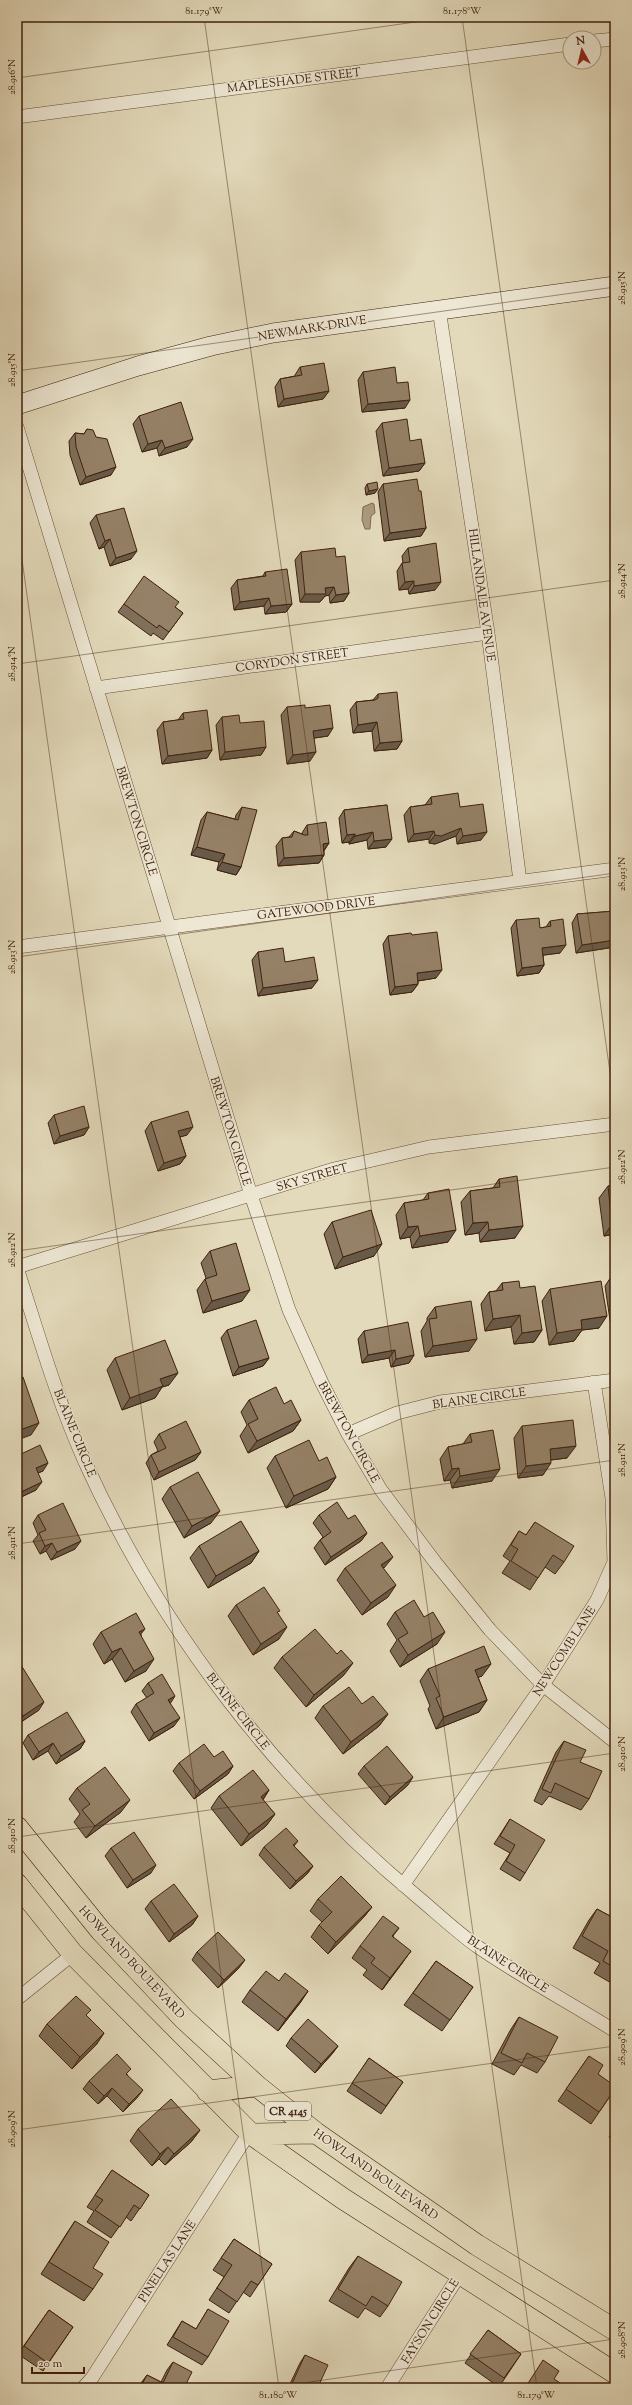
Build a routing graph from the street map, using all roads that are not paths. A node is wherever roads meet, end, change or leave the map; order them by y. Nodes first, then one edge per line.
1 (615, 39) edge
2 (602, 40) edge
3 (562, 45) edge
4 (17, 116) edge
5 (615, 286) edge
6 (439, 310) junction
7 (17, 405) edge
8 (17, 428) edge
9 (488, 633) junction
10 (96, 688) junction
11 (615, 869) edge
12 (520, 881) junction
13 (169, 928) junction
14 (17, 947) edge
15 (615, 1124) edge
16 (251, 1195) junction
17 (17, 1268) edge
18 (615, 1380) edge
19 (594, 1382) junction
20 (348, 1434) junction
21 (543, 1685) junction
22 (615, 1742) edge
23 (17, 1827) edge
24 (17, 1884) edge
25 (403, 1885) junction
26 (73, 1954) junction
27 (17, 1999) edge
28 (615, 2031) edge
29 (257, 2086) junction
30 (207, 2091) junction
31 (316, 2133) junction
32 (250, 2134) junction
33 (460, 2274) junction
34 (615, 2330) edge
35 (615, 2373) edge
36 (83, 2388) edge
37 (387, 2388) edge

1 - 2 street
3 - 4 street, MAPLESHADE STREET
5 - 6 street, NEWMARK DRIVE
6 - 7 street, NEWMARK DRIVE
6 - 9 street, HILLANDALE AVENUE
8 - 10 street, BREWTON CIRCLE
9 - 10 street, CORYDON STREET
9 - 12 street, HILLANDALE AVENUE
10 - 13 street, BREWTON CIRCLE
11 - 12 street, GATEWOOD DRIVE
12 - 13 street, GATEWOOD DRIVE
13 - 14 street, GATEWOOD DRIVE
13 - 16 street, BREWTON CIRCLE
15 - 16 street, SKY STREET
16 - 17 street, SKY STREET
16 - 20 street, BREWTON CIRCLE
17 - 25 street, BLAINE CIRCLE
18 - 19 street, BLAINE CIRCLE
19 - 20 street, BLAINE CIRCLE
19 - 21 street, NEWCOMB LANE
20 - 21 street, BREWTON CIRCLE
21 - 22 street, BREWTON CIRCLE
21 - 25 street, NEWCOMB LANE
23 - 29 main road, HOWLAND BOULEVARD / CR 4145
24 - 26 main road
25 - 28 street, BLAINE CIRCLE
26 - 27 street
26 - 30 main road
29 - 30 main road
29 - 31 main road, HOWLAND BOULEVARD / CR 4145
30 - 32 main road
31 - 32 main road
31 - 34 main road, HOWLAND BOULEVARD / CR 4145
32 - 33 main road
32 - 36 street, PINELLAS LANE
33 - 35 main road
33 - 37 street, FAYSON CIRCLE

